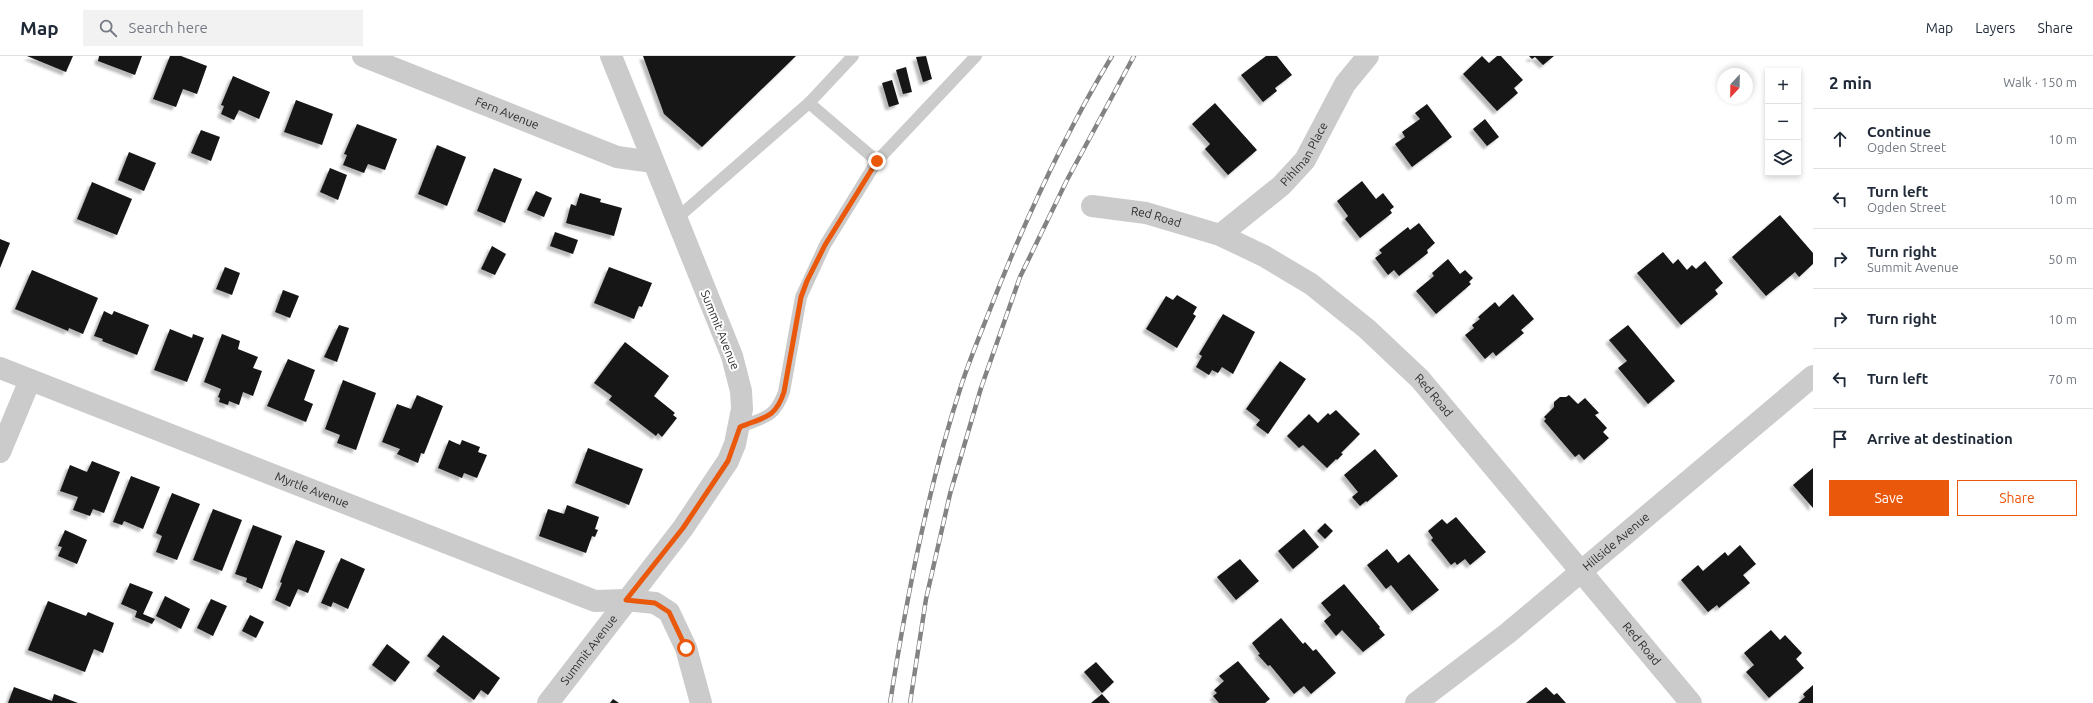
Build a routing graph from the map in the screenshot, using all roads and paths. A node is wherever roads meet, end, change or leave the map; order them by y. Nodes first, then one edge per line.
1 (363, 56) edge
2 (611, 56) edge
3 (853, 56) edge
4 (976, 56) edge
5 (1368, 56) edge
6 (809, 103) junction
7 (877, 161) junction
8 (653, 162) junction
9 (1092, 206) dead end
10 (676, 219) junction
11 (1220, 235) junction
12 (0, 368) edge
13 (1813, 376) edge
14 (30, 380) junction
15 (740, 427) junction
16 (0, 452) edge
17 (1581, 572) junction
18 (626, 600) junction
19 (548, 703) edge
20 (701, 703) edge
21 (1416, 703) edge
22 (1691, 703) edge

1 - 8 street, Fern Avenue
2 - 8 street, Summit Avenue
3 - 6 lane
4 - 7 lane
5 - 11 street, Pihlman Place
6 - 7 lane
6 - 10 lane
7 - 15 lane
8 - 10 street, Summit Avenue
9 - 11 street, Red Road
10 - 15 street, Summit Avenue
11 - 17 street, Red Road
12 - 14 street, Myrtle Avenue
13 - 17 street, Hillside Avenue
14 - 16 street
14 - 18 street, Myrtle Avenue
15 - 18 street, Summit Avenue
17 - 21 street, Hillside Avenue
17 - 22 street, Red Road
18 - 19 street, Summit Avenue
18 - 20 street, Myrtle Avenue

